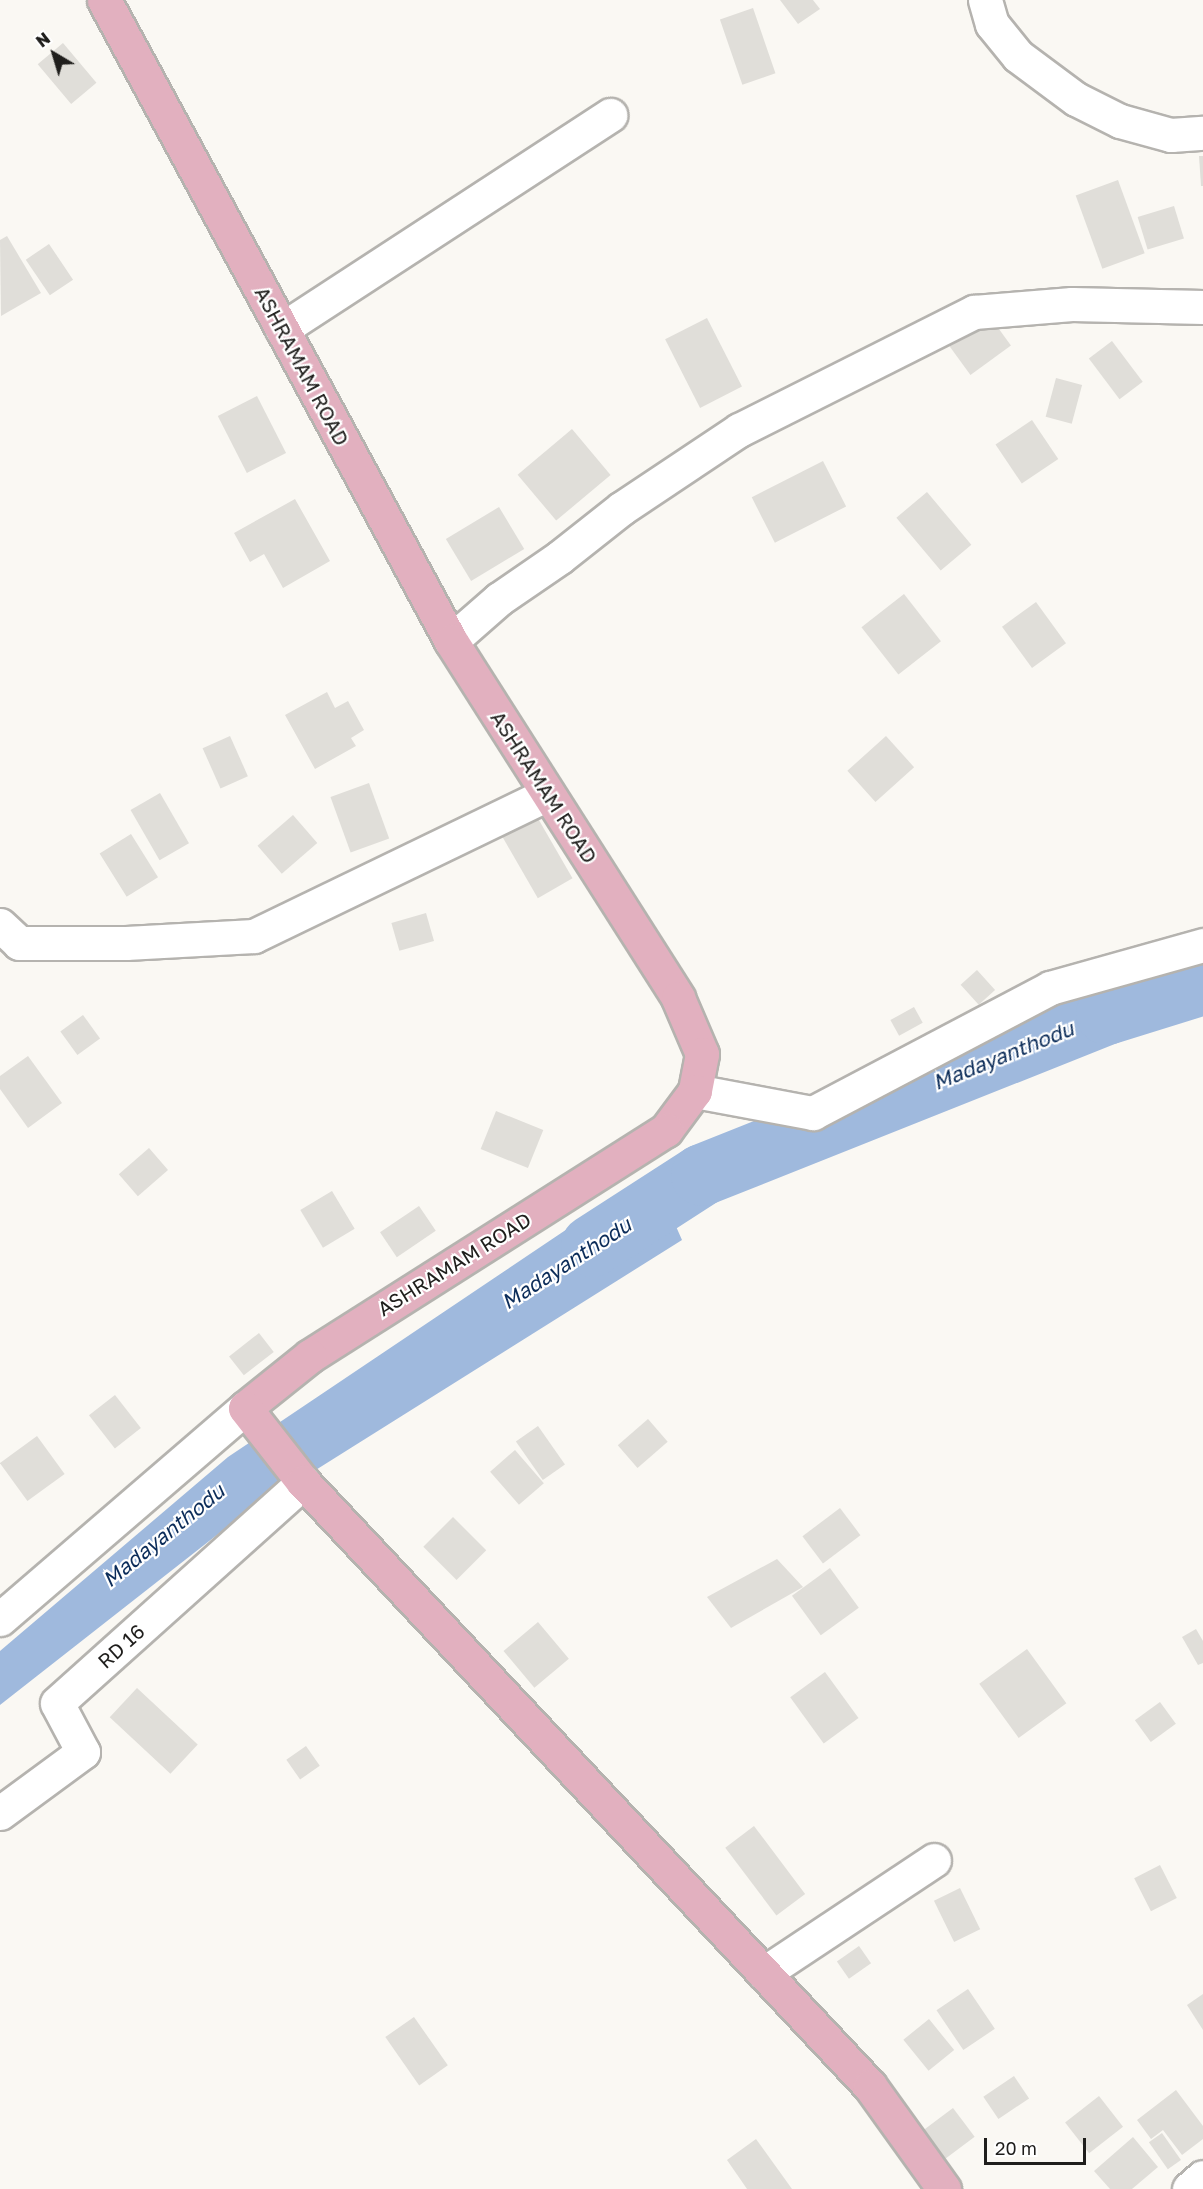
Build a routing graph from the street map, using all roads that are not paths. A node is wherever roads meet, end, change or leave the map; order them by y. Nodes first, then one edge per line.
1 (104, 0) edge
2 (985, 0) edge
3 (610, 115) dead end
4 (1203, 133) edge
5 (1203, 307) edge
6 (282, 329) junction
7 (451, 641) junction
8 (548, 794) junction
9 (0, 925) edge
10 (1203, 945) edge
11 (695, 1090) junction
12 (245, 1408) junction
13 (303, 1482) junction
14 (0, 1619) edge
15 (0, 1813) edge
16 (934, 1860) dead end
17 (764, 1973) junction
18 (1203, 2177) edge
19 (944, 2189) edge
20 (1189, 2189) edge

1 - 6 main road, ASHRAMAM ROAD
2 - 4 street
3 - 6 street
5 - 7 street
6 - 7 main road, ASHRAMAM ROAD
7 - 8 main road, ASHRAMAM ROAD
8 - 9 street
8 - 11 main road, ASHRAMAM ROAD
10 - 11 street
11 - 12 main road, ASHRAMAM ROAD
12 - 13 main road
12 - 14 street
13 - 15 street, RD 16
13 - 17 main road
16 - 17 street
17 - 19 main road
18 - 20 street

